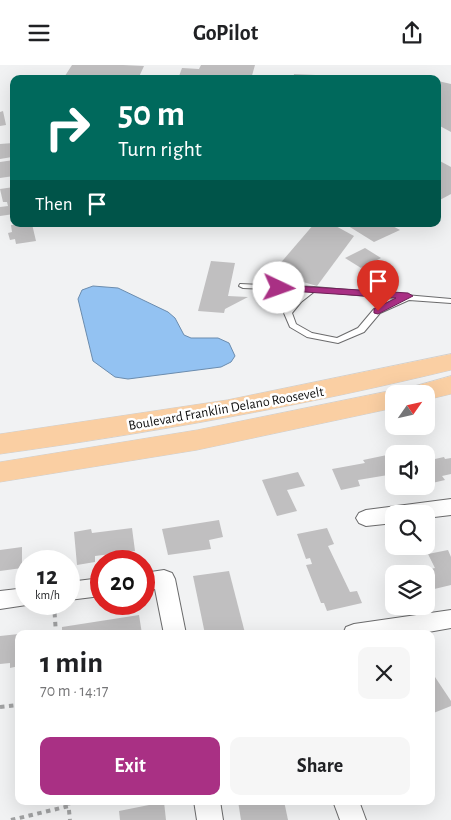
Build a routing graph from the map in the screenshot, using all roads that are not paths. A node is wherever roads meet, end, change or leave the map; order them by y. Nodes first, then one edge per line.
1 (243, 286) dead end
2 (314, 289) junction
3 (408, 296) junction
4 (451, 301) edge
5 (451, 361) edge
6 (451, 385) edge
7 (435, 389) edge
8 (385, 401) edge
9 (0, 444) edge
10 (0, 472) edge
11 (451, 507) edge
12 (435, 509) edge
13 (385, 516) edge
14 (366, 518) dead end
15 (155, 580) edge
16 (15, 598) edge
17 (0, 600) edge
18 (451, 619) edge
19 (174, 630) edge
20 (380, 630) edge
21 (208, 805) edge
22 (347, 805) edge
23 (210, 820) edge
24 (353, 820) edge

1 - 2 lane
2 - 3 lane
2 - 3 lane
3 - 4 lane
5 - 9 main road, Boulevard Franklin Delano Roosevelt
6 - 7 main road
8 - 10 main road, Boulevard Franklin Delano Roosevelt
11 - 12 street
13 - 14 street
15 - 19 street
16 - 17 street
18 - 20 street
21 - 23 street
22 - 24 street

